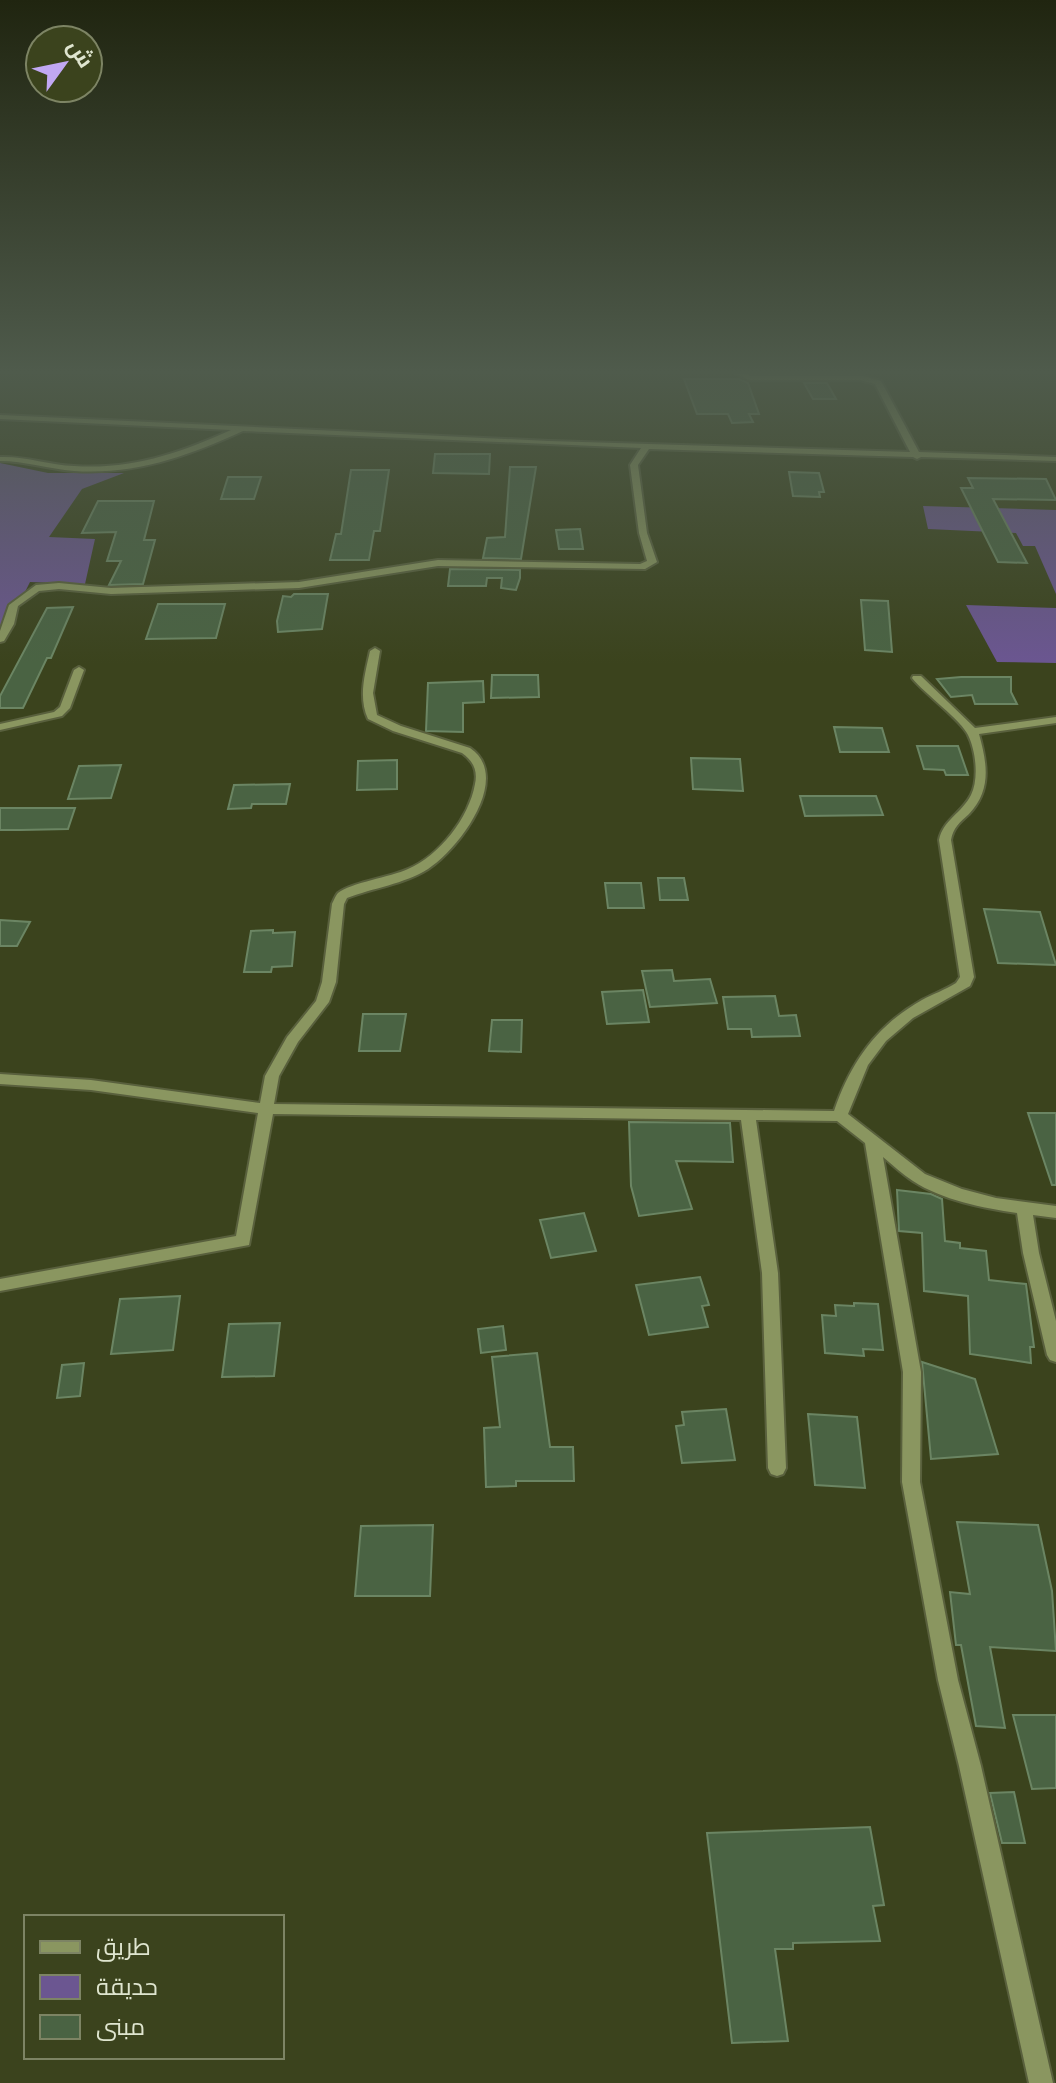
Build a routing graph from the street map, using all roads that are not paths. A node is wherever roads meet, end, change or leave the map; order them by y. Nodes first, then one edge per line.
1 (635, 470) edge
2 (0, 639) edge
3 (375, 651) dead end
4 (79, 670) dead end
5 (917, 678) dead end
6 (1056, 720) edge
7 (0, 727) edge
8 (973, 732) junction
9 (0, 1079) edge
10 (265, 1109) junction
11 (748, 1116) junction
12 (840, 1116) junction
13 (872, 1140) junction
14 (1024, 1209) junction
15 (1056, 1212) edge
16 (0, 1285) edge
17 (1056, 1355) edge
18 (777, 1468) dead end
19 (1041, 2083) edge

1 - 2 street
3 - 10 street
4 - 7 street
5 - 8 street
6 - 8 street
8 - 12 street
9 - 10 street
10 - 11 street
10 - 16 street
11 - 12 street
11 - 18 street
12 - 13 street
13 - 14 street
13 - 19 street
14 - 15 street
14 - 17 street

